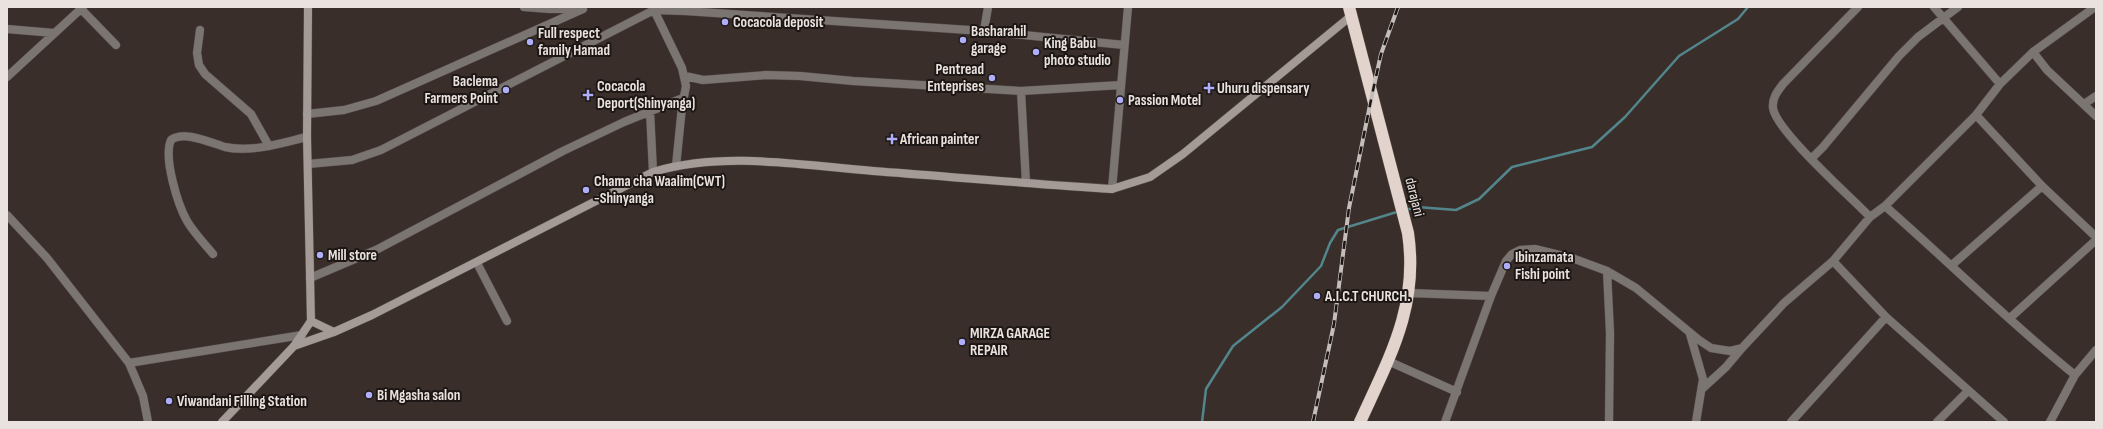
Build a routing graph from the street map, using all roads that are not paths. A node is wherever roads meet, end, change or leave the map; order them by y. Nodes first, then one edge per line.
1 (308, 7) edge
2 (524, 7) edge
3 (988, 7) edge
4 (1128, 7) edge
5 (1858, 7) edge
6 (1934, 7) edge
7 (1958, 7) edge
8 (2095, 7) edge
9 (82, 8) edge
10 (585, 8) edge
11 (654, 9) edge
12 (1350, 12) edge
13 (1943, 18) junction
14 (7, 29) edge
15 (200, 30) dead end
16 (984, 31) junction
17 (54, 33) junction
18 (1124, 44) junction
19 (116, 45) dead end
20 (2033, 52) junction
21 (685, 76) junction
22 (7, 77) edge
23 (2000, 84) junction
24 (1121, 85) junction
25 (1021, 91) junction
26 (2096, 96) edge
27 (684, 98) junction
28 (2084, 104) junction
29 (650, 111) junction
30 (307, 114) junction
31 (1976, 114) junction
32 (2096, 116) edge
33 (307, 137) junction
34 (269, 146) junction
35 (1812, 158) junction
36 (308, 164) junction
37 (676, 166) junction
38 (653, 172) junction
39 (1026, 184) junction
40 (2042, 186) junction
41 (1112, 190) junction
42 (1885, 206) junction
43 (8, 217) edge
44 (1870, 217) junction
45 (2096, 238) edge
46 (212, 254) dead end
47 (1833, 261) junction
48 (477, 263) junction
49 (1952, 265) junction
50 (1607, 271) junction
51 (310, 278) junction
52 (1409, 293) junction
53 (1491, 296) junction
54 (1886, 317) junction
55 (2010, 318) junction
56 (310, 321) junction
57 (507, 321) dead end
58 (334, 332) junction
59 (1690, 334) junction
60 (302, 335) junction
61 (294, 346) junction
62 (1742, 348) junction
63 (2096, 350) edge
64 (1388, 361) junction
65 (129, 363) junction
66 (2075, 375) junction
67 (1702, 389) junction
68 (1968, 391) junction
69 (1457, 392) junction
70 (148, 422) edge
71 (222, 422) edge
72 (1360, 422) edge
73 (1445, 422) edge
74 (1609, 422) edge
75 (1696, 422) edge
76 (1791, 422) edge
77 (1937, 422) edge
78 (2004, 422) edge
79 (2050, 422) edge

1 - 30 street
2 - 10 street
3 - 16 street
4 - 18 street
5 - 35 street
6 - 13 street
7 - 13 street
8 - 20 street
9 - 17 street
9 - 19 street
10 - 30 street
11 - 16 street
11 - 21 street
11 - 36 street
12 - 41 street
12 - 52 highway, darajani
13 - 23 street
13 - 35 street
14 - 17 street
15 - 34 street
16 - 18 street
17 - 22 street
18 - 24 street
20 - 23 street
20 - 28 street
21 - 25 street
21 - 27 street
23 - 31 street
24 - 25 street
24 - 41 street
25 - 39 street
26 - 28 street
27 - 29 street
27 - 37 street
28 - 32 street
29 - 38 street
29 - 51 street
30 - 33 street
31 - 40 street
31 - 42 street
33 - 34 street
33 - 36 street
34 - 46 street
35 - 44 street
36 - 51 street
37 - 38 street
37 - 39 street
38 - 48 street
39 - 41 street
40 - 45 street
40 - 49 street
42 - 44 street
42 - 49 street
43 - 65 street
44 - 47 street
45 - 55 street
47 - 54 street
47 - 62 street
48 - 57 street
48 - 58 street
49 - 55 street
50 - 53 street
50 - 59 street
50 - 74 street
51 - 56 street
52 - 53 street
52 - 64 highway, darajani
53 - 69 street
54 - 68 street
54 - 76 street
55 - 66 street
56 - 58 street
56 - 60 street
58 - 61 street
59 - 62 street
59 - 67 street
60 - 61 street
60 - 65 street
61 - 71 street
62 - 67 street
63 - 66 street
64 - 69 street
64 - 72 highway, darajani
65 - 70 street
66 - 79 street
67 - 75 street
68 - 77 street
68 - 78 street
69 - 73 street

